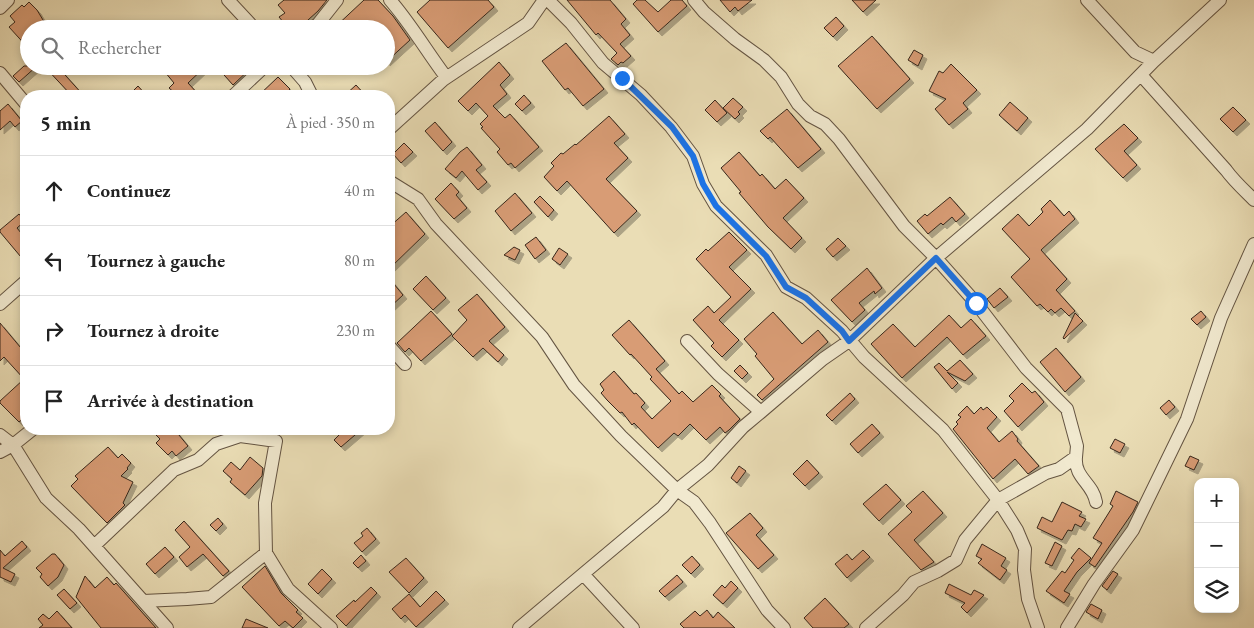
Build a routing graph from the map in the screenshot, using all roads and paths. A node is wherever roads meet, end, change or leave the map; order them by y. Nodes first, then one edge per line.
1 (8, 0) edge
2 (228, 0) edge
3 (337, 0) edge
4 (390, 0) edge
5 (546, 0) edge
6 (694, 0) edge
7 (1087, 0) edge
8 (1220, 0) edge
9 (0, 7) edge
10 (247, 20) edge
11 (321, 20) edge
12 (1154, 61) junction
13 (0, 73) edge
14 (255, 75) edge
15 (299, 75) edge
16 (1141, 75) junction
17 (446, 78) junction
18 (239, 90) edge
19 (309, 90) edge
20 (20, 97) edge
21 (395, 124) edge
22 (395, 185) edge
23 (1254, 200) edge
24 (1254, 244) edge
25 (936, 258) junction
26 (20, 286) edge
27 (0, 304) edge
28 (687, 341) dead end
29 (849, 341) junction
30 (395, 353) edge
31 (405, 364) dead end
32 (761, 412) junction
33 (0, 435) edge
34 (26, 435) edge
35 (235, 435) edge
36 (253, 435) edge
37 (13, 445) junction
38 (0, 452) edge
39 (1076, 457) junction
40 (677, 490) junction
41 (998, 500) junction
42 (1096, 502) dead end
43 (94, 546) junction
44 (266, 553) junction
45 (583, 574) junction
46 (143, 601) junction
47 (167, 628) edge
48 (331, 628) edge
49 (519, 628) edge
50 (633, 628) edge
51 (784, 628) edge
52 (866, 628) edge
53 (1038, 628) edge
54 (1067, 628) edge

1 - 9 street
2 - 10 street
3 - 11 street
4 - 17 street
5 - 17 street
5 - 29 street
6 - 25 street
7 - 12 street
8 - 12 street
12 - 16 street
13 - 20 street
14 - 18 street
15 - 19 street
16 - 23 street
16 - 25 street
17 - 21 street
22 - 40 street
24 - 54 street
25 - 29 street
25 - 39 street
26 - 27 street
28 - 32 street
29 - 32 street
29 - 41 street
30 - 31 street
32 - 40 street
33 - 37 street
34 - 37 street
35 - 43 street
36 - 44 street
37 - 38 street
37 - 43 street
39 - 41 street
39 - 42 street
40 - 45 street
40 - 51 street
41 - 52 street
41 - 53 street
43 - 46 street
44 - 46 street
44 - 48 street
45 - 49 street
45 - 50 street
46 - 47 street

